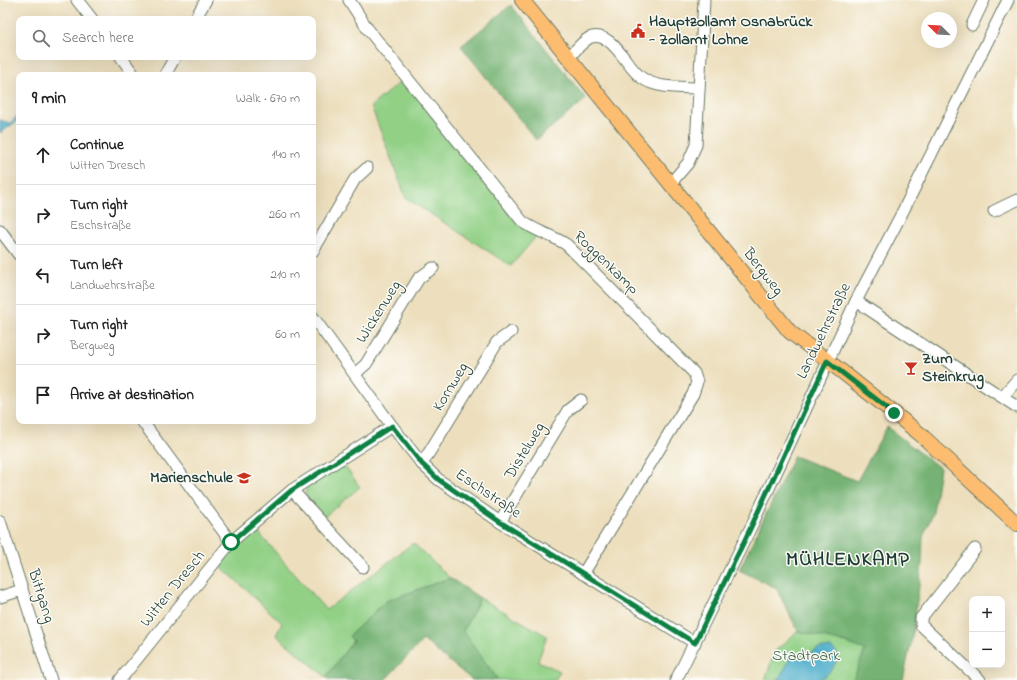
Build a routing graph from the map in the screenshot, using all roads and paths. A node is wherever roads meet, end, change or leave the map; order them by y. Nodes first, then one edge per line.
1 (206, 0) edge
2 (349, 0) edge
3 (522, 0) edge
4 (704, 0) edge
5 (984, 0) edge
6 (1008, 0) edge
7 (81, 2) edge
8 (90, 16) edge
9 (198, 16) edge
10 (972, 25) dead end
11 (568, 57) junction
12 (123, 60) edge
13 (173, 60) edge
14 (132, 72) edge
15 (167, 72) edge
16 (699, 88) junction
17 (367, 168) dead end
18 (671, 183) junction
19 (1017, 200) edge
20 (994, 211) dead end
21 (0, 230) edge
22 (316, 246) edge
23 (16, 251) edge
24 (433, 268) dead end
25 (856, 301) junction
26 (316, 321) edge
27 (511, 332) dead end
28 (827, 361) junction
29 (354, 374) junction
30 (1017, 380) edge
31 (1002, 397) junction
32 (581, 400) dead end
33 (1017, 407) edge
34 (144, 424) edge
35 (392, 426) junction
36 (422, 464) junction
37 (292, 490) junction
38 (0, 521) edge
39 (500, 522) junction
40 (1017, 524) edge
41 (231, 542) junction
42 (975, 549) dead end
43 (363, 567) dead end
44 (583, 574) junction
45 (22, 590) junction
46 (0, 597) edge
47 (695, 643) junction
48 (51, 680) edge
49 (120, 680) edge
50 (676, 680) edge
51 (980, 680) edge

1 - 9 street
2 - 44 street, Roggenkamp
3 - 11 main road, Bergweg
4 - 16 street
5 - 10 street
6 - 25 street, Landwehrstraße
7 - 8 street
11 - 16 street
11 - 18 main road, Bergweg
12 - 14 street
13 - 15 street
16 - 18 street
17 - 22 street
18 - 28 main road, Bergweg
19 - 20 street
21 - 23 street
24 - 29 street, Wickenweg
25 - 28 street, Landwehrstraße
25 - 31 street
26 - 29 street, Eschstraße
27 - 36 street, Kornweg
28 - 40 main road, Bergweg
28 - 47 street, Landwehrstraße
29 - 35 street, Eschstraße
30 - 31 street
31 - 33 street
32 - 39 street, Distelweg
34 - 41 street
35 - 36 street, Eschstraße
35 - 37 street, Witten Dresch
36 - 39 street, Eschstraße
37 - 41 street, Witten Dresch
37 - 43 street
38 - 45 street, Bittgang
39 - 44 street, Eschstraße
41 - 49 street, Witten Dresch
42 - 51 street
44 - 47 street, Eschstraße
45 - 46 street
45 - 48 street, Bittgang
47 - 50 street, Landwehrstraße

